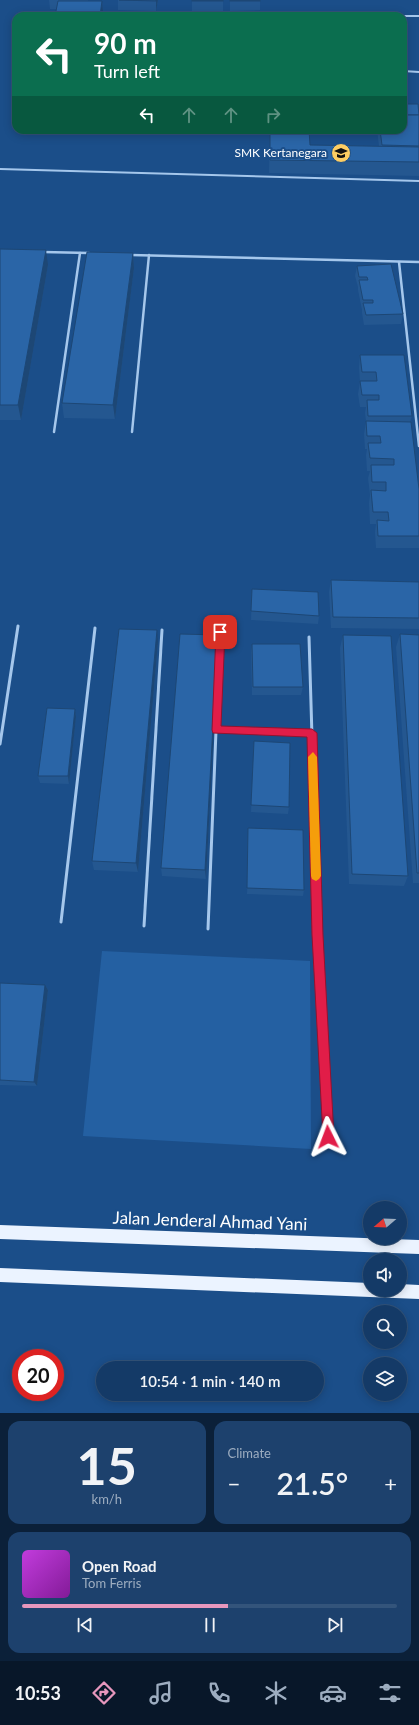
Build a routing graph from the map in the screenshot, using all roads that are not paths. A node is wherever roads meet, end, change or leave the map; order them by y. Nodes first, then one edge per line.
1 (407, 16) edge
2 (419, 16) edge
3 (407, 71) edge
4 (419, 72) edge
5 (0, 169) edge
6 (419, 181) edge
7 (38, 252) edge
8 (80, 253) junction
9 (95, 254) edge
10 (126, 254) edge
11 (149, 255) junction
12 (399, 262) junction
13 (419, 262) edge
14 (54, 432) dead end
15 (132, 432) dead end
16 (419, 446) edge
17 (18, 626) dead end
18 (95, 628) dead end
19 (162, 630) dead end
20 (220, 632) dead end
21 (309, 637) dead end
22 (216, 730) junction
23 (312, 733) junction
24 (0, 744) edge
25 (61, 922) dead end
26 (144, 926) dead end
27 (208, 929) dead end
28 (328, 1137) dead end
29 (0, 1232) edge
30 (419, 1247) edge
31 (0, 1275) edge
32 (363, 1290) edge
33 (407, 1291) edge
34 (419, 1292) edge

1 - 2 lane
3 - 4 lane
5 - 6 lane
7 - 8 lane
8 - 9 lane
8 - 14 lane
10 - 11 lane
11 - 12 lane
11 - 15 lane
12 - 13 lane
12 - 16 lane
17 - 24 lane
18 - 25 lane
19 - 26 lane
20 - 22 lane
21 - 23 lane
22 - 23 lane
22 - 27 lane
23 - 28 lane
29 - 30 main road, Jalan Jenderal Ahmad Yani
31 - 32 main road
33 - 34 main road

